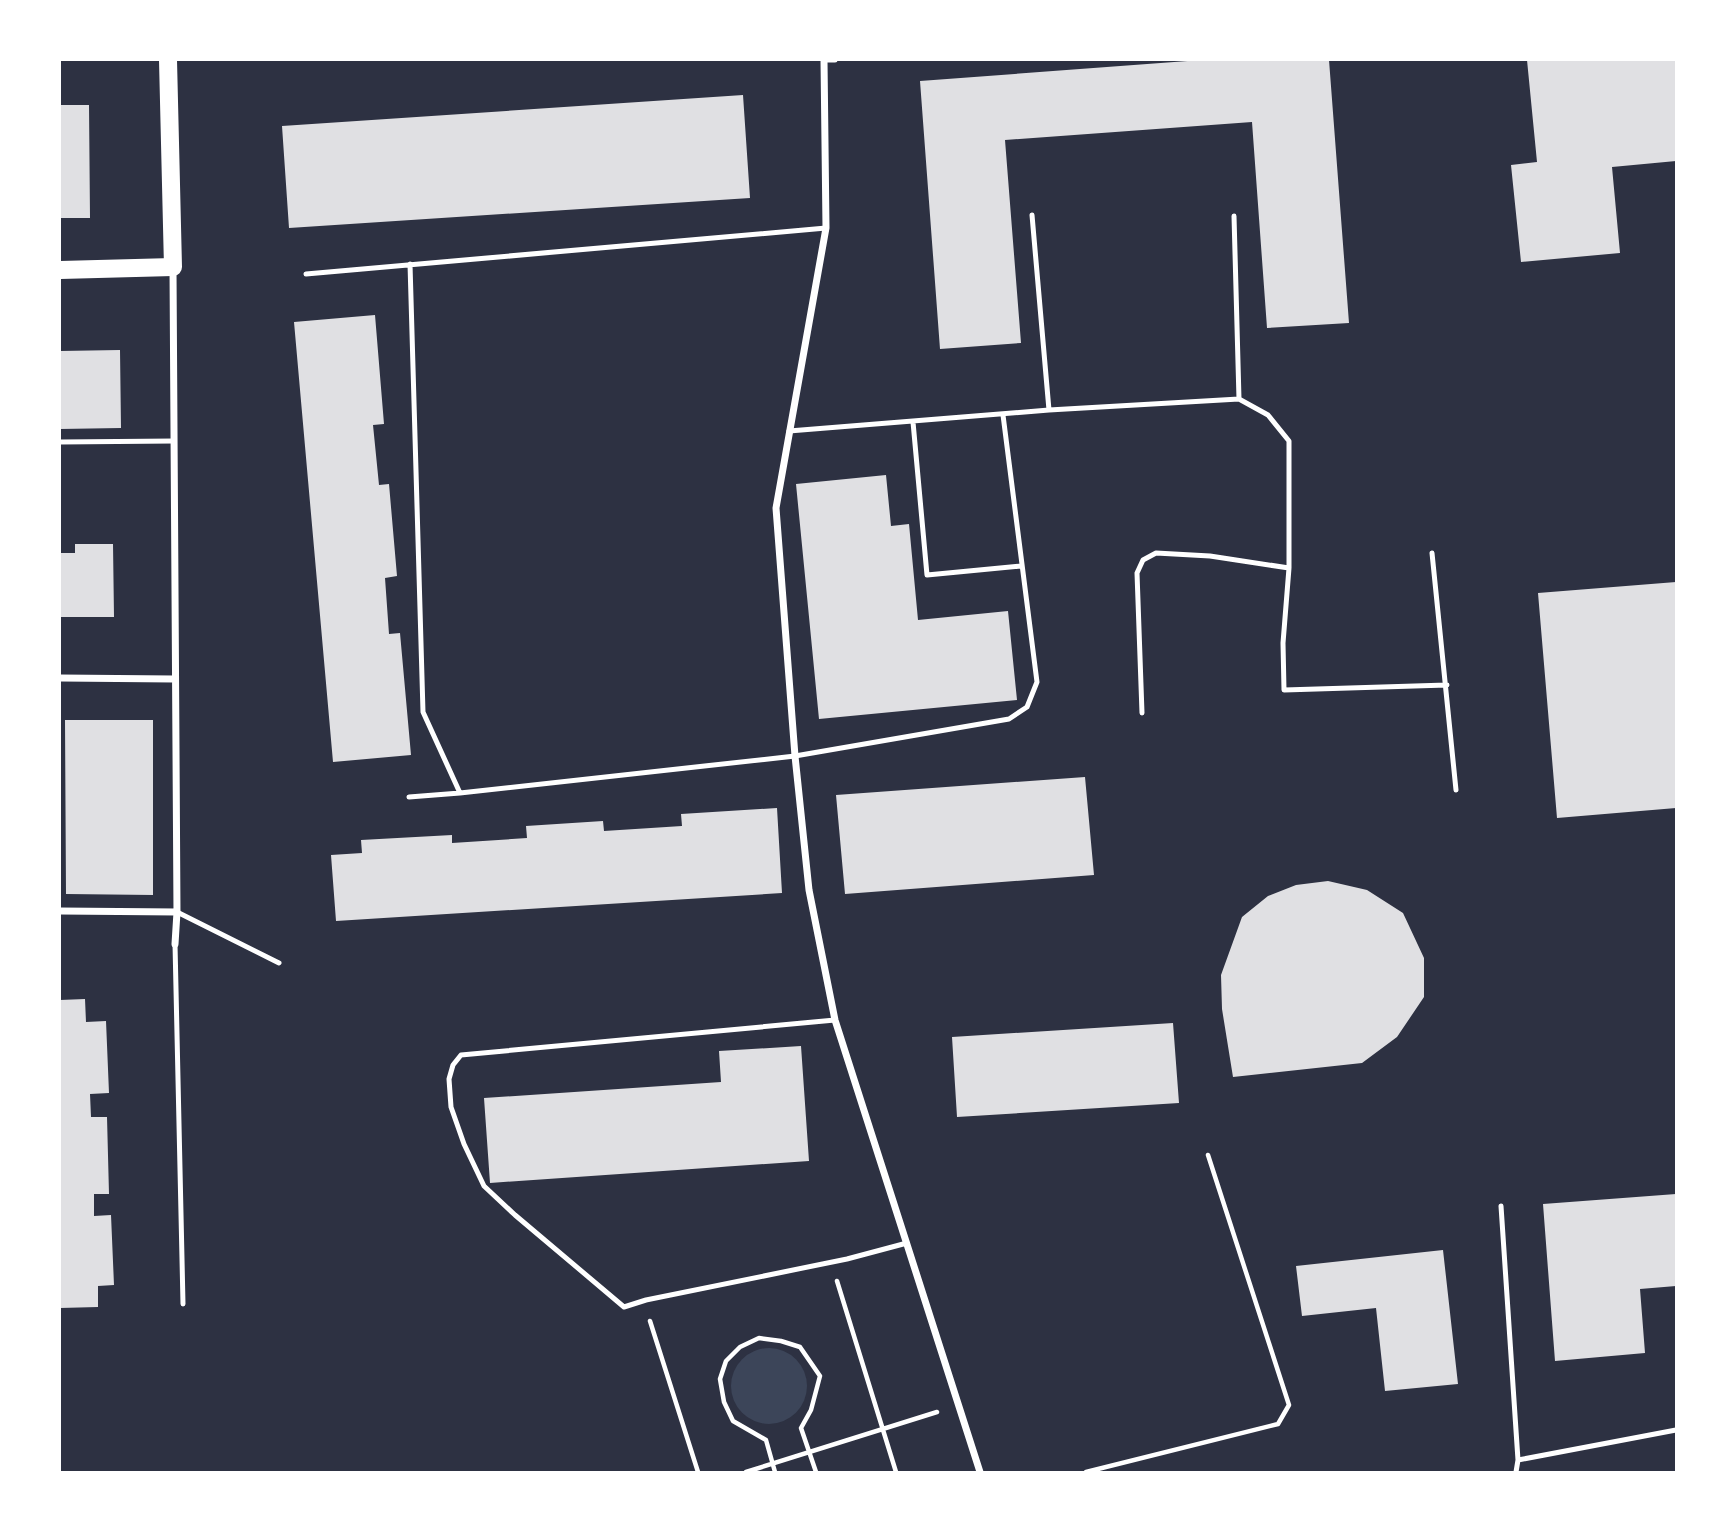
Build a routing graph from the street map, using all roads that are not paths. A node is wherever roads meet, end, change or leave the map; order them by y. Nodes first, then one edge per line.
1 (168, 60) edge
2 (824, 60) edge
3 (835, 60) edge
4 (1032, 215) dead end
5 (1234, 216) dead end
6 (826, 228) junction
7 (410, 264) junction
8 (173, 267) junction
9 (60, 270) edge
10 (306, 274) dead end
11 (1239, 399) junction
12 (1049, 410) junction
13 (1003, 415) junction
14 (913, 422) junction
15 (789, 431) junction
16 (174, 441) junction
17 (60, 442) edge
18 (1432, 553) dead end
19 (1021, 566) junction
20 (1289, 568) junction
21 (60, 678) edge
22 (174, 679) junction
23 (1447, 685) junction
24 (1142, 713) dead end
25 (795, 756) junction
26 (1456, 790) dead end
27 (460, 793) junction
28 (409, 797) dead end
29 (60, 911) edge
30 (177, 912) junction
31 (175, 944) joint
32 (279, 962) dead end
33 (835, 1020) junction
34 (1501, 1206) dead end
35 (907, 1243) junction
36 (183, 1304) dead end
37 (1676, 1430) edge
38 (1518, 1460) junction
39 (980, 1472) edge
40 (1516, 1472) edge

1 - 8 main road
2 - 3 lane
2 - 6 street
4 - 12 lane
5 - 11 lane
6 - 7 lane
6 - 15 street
7 - 10 lane
7 - 27 lane
8 - 9 main road
8 - 16 street
11 - 12 lane
11 - 20 lane
12 - 13 lane
13 - 14 lane
13 - 19 lane
14 - 15 lane
14 - 19 lane
15 - 25 street
16 - 17 lane
16 - 22 street
18 - 23 lane
19 - 25 lane
20 - 23 lane
20 - 24 lane
21 - 22 street
22 - 30 street
23 - 26 lane
25 - 27 lane
25 - 33 street
27 - 28 lane
29 - 30 street
30 - 31 street
30 - 32 lane
31 - 36 lane
33 - 35 street
33 - 35 lane
34 - 38 lane
35 - 39 street
37 - 38 lane
38 - 40 lane

